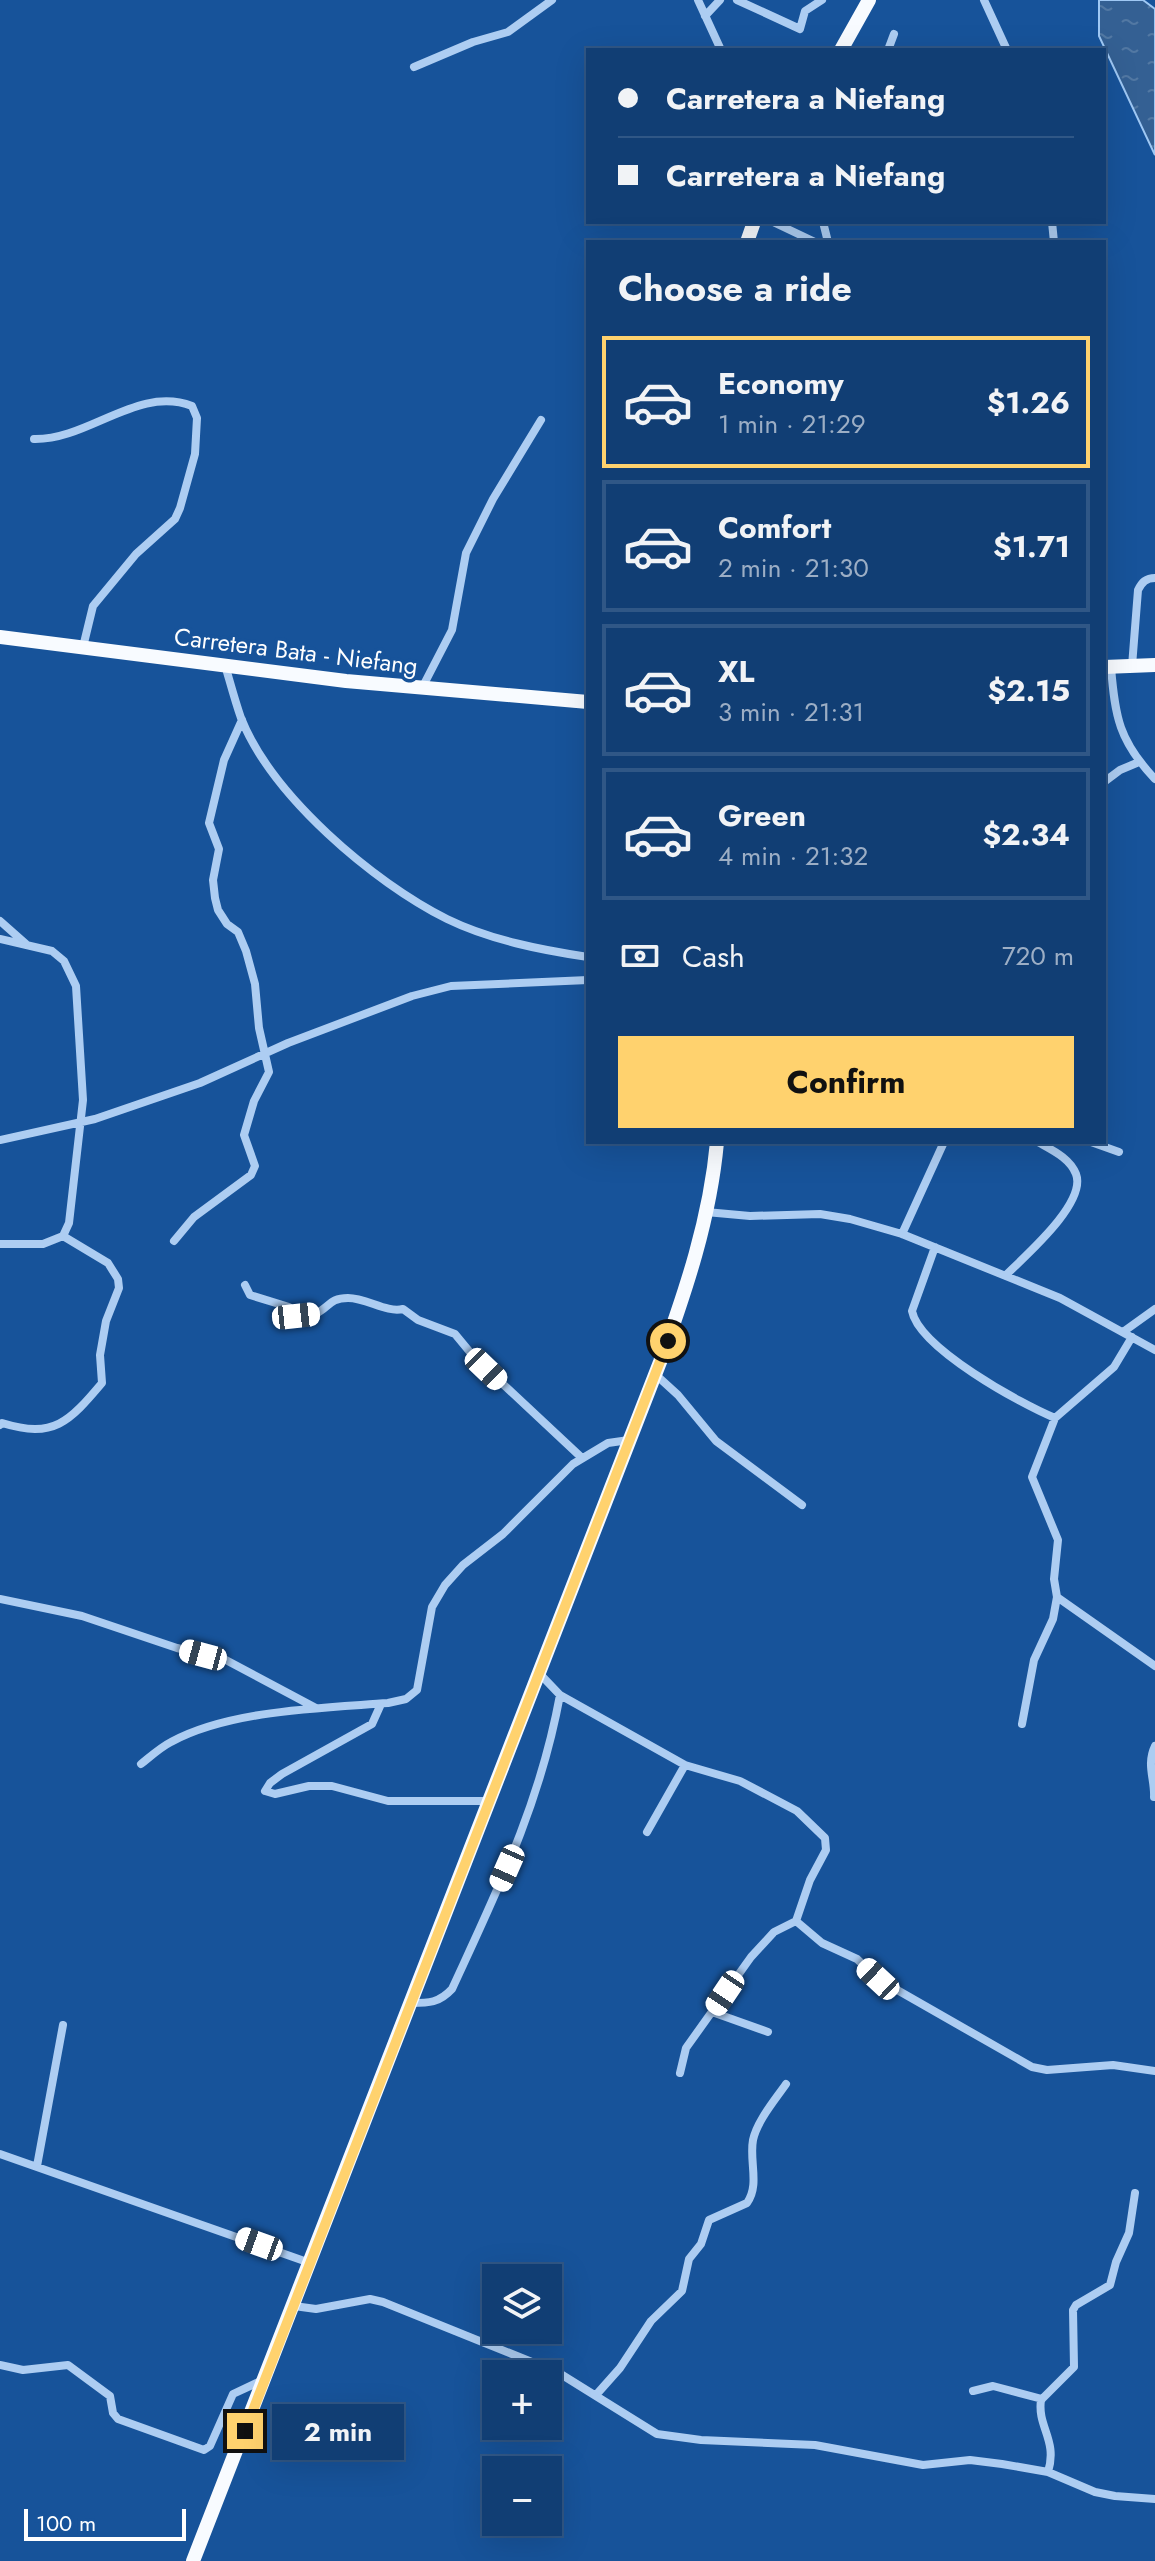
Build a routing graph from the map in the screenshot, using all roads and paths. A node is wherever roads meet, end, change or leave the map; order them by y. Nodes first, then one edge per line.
1 (552, 0) edge
2 (698, 0) edge
3 (720, 0) edge
4 (737, 0) edge
5 (822, 0) edge
6 (869, 0) edge
7 (984, 0) edge
8 (705, 16) junction
9 (894, 34) dead end
10 (720, 48) edge
11 (842, 48) edge
12 (889, 48) edge
13 (1006, 48) edge
14 (414, 67) dead end
15 (777, 224) edge
16 (811, 240) edge
17 (541, 420) dead end
18 (34, 439) dead end
19 (1155, 578) edge
20 (0, 637) edge
21 (83, 647) junction
22 (225, 665) junction
23 (1155, 665) edge
24 (1132, 666) junction
25 (1108, 667) edge
26 (422, 689) junction
27 (586, 693) edge
28 (555, 700) junction
29 (586, 702) edge
30 (242, 720) junction
31 (1139, 762) junction
32 (1155, 779) edge
33 (1106, 780) edge
34 (0, 921) edge
35 (0, 939) edge
36 (29, 946) junction
37 (586, 957) edge
38 (586, 980) edge
39 (266, 1054) junction
40 (82, 1122) junction
41 (0, 1140) edge
42 (717, 1144) edge
43 (943, 1144) edge
44 (1041, 1144) edge
45 (1097, 1144) edge
46 (1119, 1152) dead end
47 (706, 1212) junction
48 (902, 1234) junction
49 (63, 1236) junction
50 (174, 1241) dead end
51 (0, 1244) edge
52 (935, 1247) junction
53 (1006, 1275) junction
54 (245, 1285) dead end
55 (1155, 1309) edge
56 (1123, 1332) junction
57 (1132, 1337) junction
58 (1155, 1350) edge
59 (655, 1374) junction
60 (1055, 1418) junction
61 (1, 1423) edge
62 (629, 1440) junction
63 (582, 1458) junction
64 (802, 1505) dead end
65 (1057, 1597) junction
66 (0, 1599) edge
67 (1155, 1666) edge
68 (539, 1673) junction
69 (560, 1695) junction
70 (381, 1704) junction
71 (317, 1709) junction
72 (1022, 1724) dead end
73 (1155, 1746) edge
74 (141, 1764) dead end
75 (685, 1765) junction
76 (1154, 1797) edge
77 (489, 1801) junction
78 (647, 1832) dead end
79 (796, 1921) junction
80 (411, 2003) junction
81 (712, 2012) junction
82 (63, 2025) dead end
83 (768, 2032) dead end
84 (1155, 2071) edge
85 (680, 2073) dead end
86 (786, 2084) dead end
87 (0, 2154) edge
88 (37, 2166) junction
89 (1135, 2193) dead end
90 (311, 2263) junction
91 (294, 2306) junction
92 (0, 2365) edge
93 (265, 2379) junction
94 (973, 2391) dead end
95 (596, 2395) junction
96 (1042, 2399) junction
97 (1048, 2472) junction
98 (1155, 2499) edge
99 (193, 2561) edge

1 - 14 street
2 - 8 street
3 - 8 street
4 - 5 street
6 - 11 main road
7 - 13 street
8 - 10 street
9 - 12 street
15 - 16 street
17 - 26 street
18 - 21 street
19 - 24 street
20 - 21 main road, Carretera Bata - Niefang
21 - 22 main road, Carretera Bata - Niefang
22 - 26 main road, Carretera Bata - Niefang
22 - 30 street
23 - 24 main road
24 - 25 main road
25 - 31 street
26 - 28 main road, Carretera Bata - Niefang
27 - 28 main road
28 - 29 main road, Carretera Bata - Niefang
30 - 37 street
30 - 39 street
31 - 32 street
31 - 33 street
34 - 36 street
35 - 36 street
36 - 40 street
38 - 39 street
39 - 40 street
39 - 50 street
40 - 41 street
40 - 49 street
42 - 47 main road
43 - 48 street
44 - 53 street
45 - 46 street
47 - 48 street
47 - 59 main road
48 - 52 street
49 - 51 street
49 - 61 street
52 - 53 street
52 - 60 street
53 - 56 street
54 - 63 street
55 - 56 street
56 - 57 street
57 - 58 street
57 - 60 street
59 - 62 main road
59 - 64 street
60 - 65 street
62 - 63 street
62 - 68 main road
63 - 70 street
65 - 67 street
65 - 72 street
66 - 71 street
68 - 69 street
68 - 77 main road
69 - 75 street
69 - 80 street
70 - 71 street
70 - 77 street
71 - 74 street
73 - 76 street
75 - 78 street
75 - 79 street
77 - 80 main road
79 - 81 street
79 - 84 street
80 - 90 main road
81 - 83 street
81 - 85 street
82 - 88 street
86 - 95 street
87 - 88 street
88 - 90 street
89 - 96 street
90 - 91 main road
91 - 93 main road
91 - 95 street
92 - 93 street
93 - 99 main road
94 - 96 street
95 - 97 street
96 - 97 street
97 - 98 street

